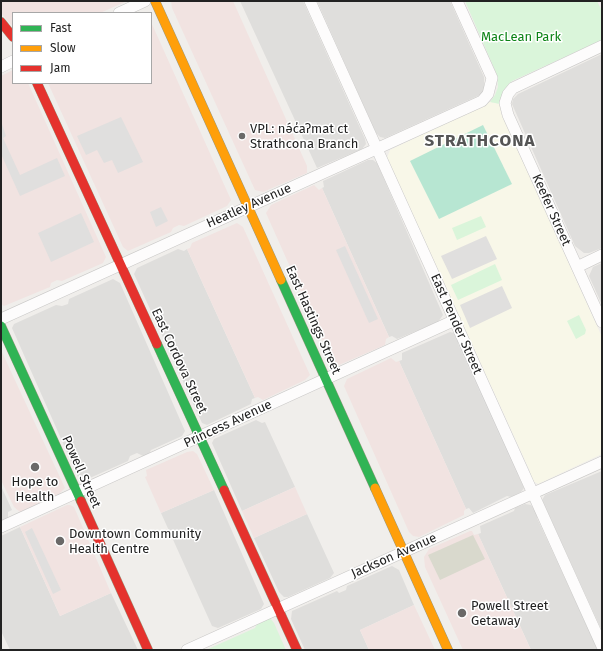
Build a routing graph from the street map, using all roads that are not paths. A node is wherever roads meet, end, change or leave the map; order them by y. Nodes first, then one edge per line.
1 (145, 1) edge
2 (155, 1) edge
3 (310, 1) edge
4 (457, 1) edge
5 (121, 12) edge
6 (1, 22) edge
7 (12, 36) edge
8 (602, 46) edge
9 (12, 62) edge
10 (1, 67) edge
11 (37, 84) edge
12 (378, 148) junction
13 (249, 207) junction
14 (602, 255) edge
15 (120, 264) junction
16 (577, 267) junction
17 (1, 319) edge
18 (455, 320) junction
19 (602, 322) edge
20 (1, 326) edge
21 (326, 379) junction
22 (200, 437) junction
23 (602, 462) edge
24 (76, 492) junction
25 (533, 493) junction
26 (1, 527) edge
27 (404, 552) junction
28 (278, 608) junction
29 (602, 646) edge
30 (148, 650) edge
31 (187, 650) edge
32 (297, 650) edge
33 (448, 650) edge

1 - 5 street
2 - 13 main road, East Hastings Street
3 - 12 street, East Pender Street
4 - 12 street, Heatley Avenue
6 - 7 main road
8 - 16 street, Keefer Street
9 - 10 street
11 - 15 main road, East Cordova Street
12 - 13 street, Heatley Avenue
12 - 18 street, East Pender Street
13 - 15 street, Heatley Avenue
13 - 21 main road, East Hastings Street
14 - 16 street
15 - 17 street, Heatley Avenue
15 - 22 main road, East Cordova Street
16 - 19 street, Keefer Street
18 - 21 street, Princess Avenue
18 - 25 street, East Pender Street
20 - 24 main road, Powell Street
21 - 22 street, Princess Avenue
21 - 27 main road, East Hastings Street
22 - 24 street, Princess Avenue
22 - 28 main road, East Cordova Street
23 - 25 street, Jackson Avenue
24 - 26 street, Princess Avenue
24 - 30 main road, Powell Street
25 - 27 street, Jackson Avenue
25 - 29 street, East Pender Street
27 - 28 street, Jackson Avenue
27 - 33 main road, East Hastings Street
28 - 31 street, Jackson Avenue
28 - 32 main road, East Cordova Street

